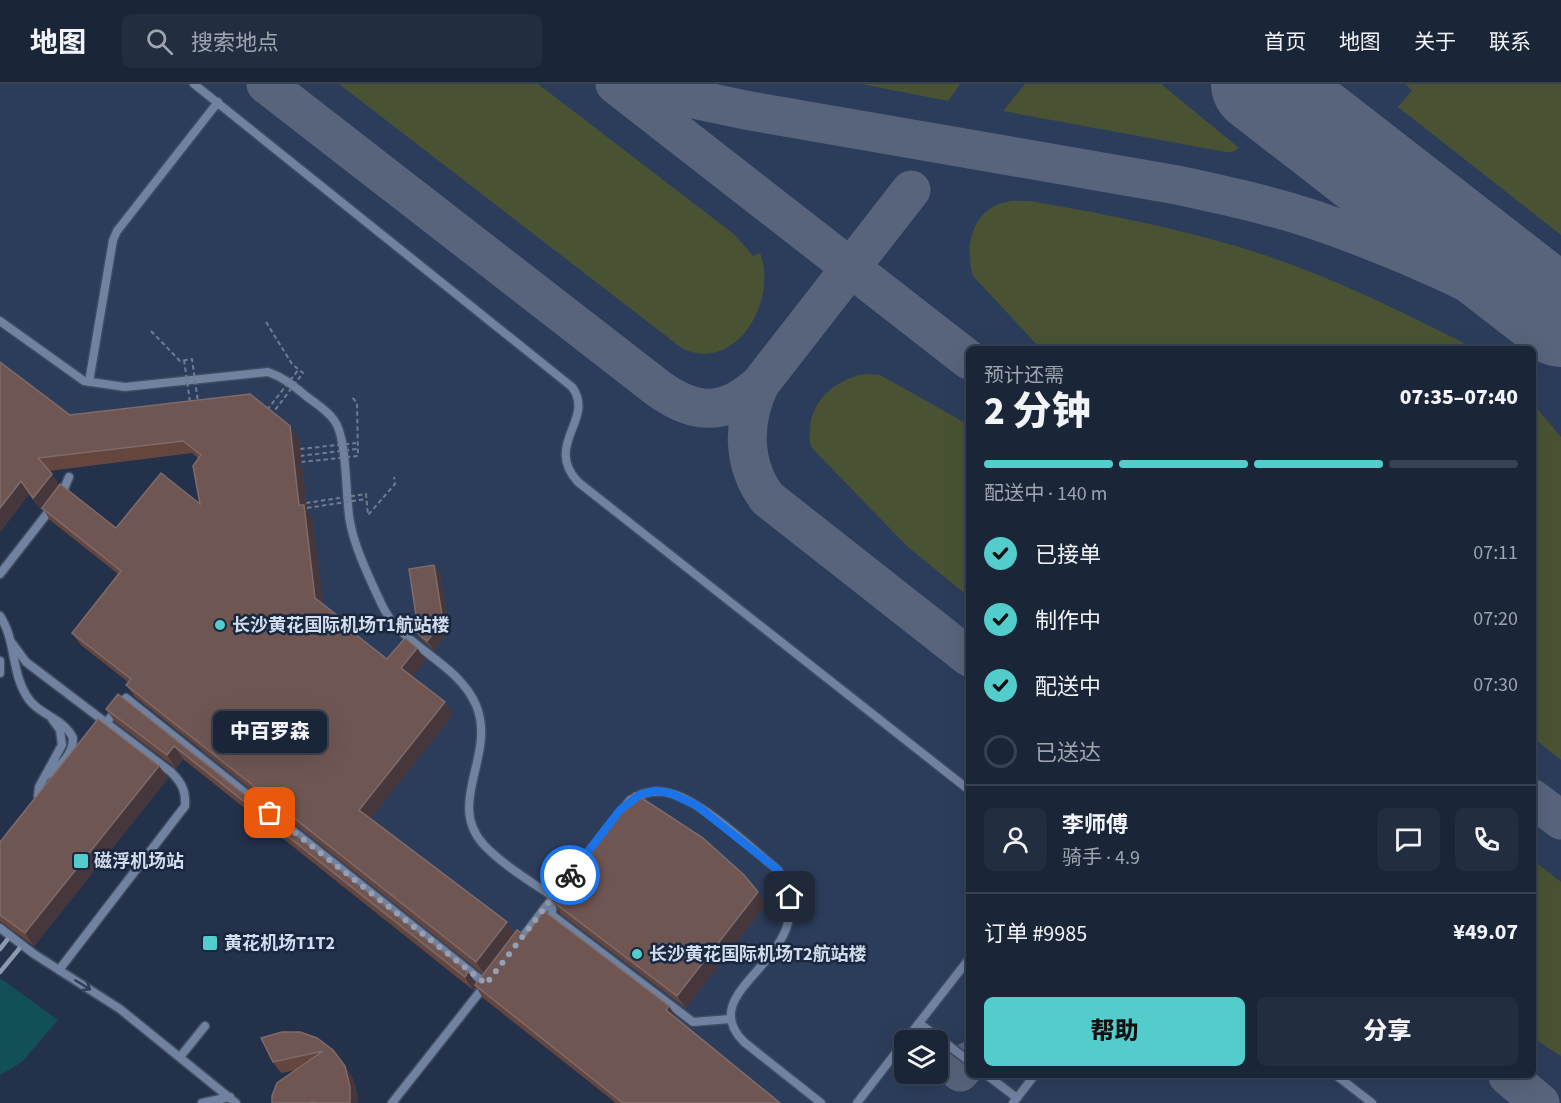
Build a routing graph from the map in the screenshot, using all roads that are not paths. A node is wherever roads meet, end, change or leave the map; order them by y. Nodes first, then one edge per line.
1 (194, 84) edge
2 (218, 102) junction
3 (0, 321) edge
4 (89, 382) junction
5 (69, 477) dead end
6 (0, 574) edge
7 (0, 616) edge
8 (12, 643) junction
9 (0, 661) edge
10 (0, 673) edge
11 (107, 723) junction
12 (92, 741) edge
13 (78, 759) edge
14 (71, 768) edge
15 (966, 788) edge
16 (50, 794) edge
17 (43, 803) junction
18 (36, 812) edge
19 (553, 897) junction
20 (0, 928) edge
21 (513, 949) edge
22 (966, 964) edge
23 (59, 970) junction
24 (494, 975) edge
25 (486, 984) junction
26 (730, 1019) junction
27 (919, 1023) junction
28 (205, 1026) dead end
29 (914, 1030) edge
30 (894, 1056) edge
31 (180, 1057) junction
32 (966, 1059) edge
33 (990, 1078) edge
34 (1032, 1078) edge
35 (1340, 1078) edge
36 (233, 1100) edge
37 (1015, 1100) edge
38 (202, 1103) edge
39 (392, 1103) edge
40 (821, 1103) edge
41 (857, 1103) edge
42 (1372, 1103) edge

1 - 2 lane
2 - 4 lane
2 - 15 lane
3 - 4 lane
4 - 19 lane
5 - 6 lane
7 - 8 lane
8 - 11 lane
8 - 17 lane
9 - 10 lane
11 - 12 lane
11 - 23 lane
11 - 25 lane
13 - 14 lane
16 - 17 lane
17 - 18 lane
19 - 21 lane
19 - 26 lane
19 - 26 lane
20 - 23 lane
22 - 27 lane
23 -> 31 lane
24 - 25 lane
25 - 39 lane
26 - 40 lane
27 - 29 lane
27 - 32 lane
28 - 31 lane
30 - 41 lane
31 - 36 lane
33 - 37 lane
34 - 37 lane
35 - 42 lane
36 - 38 lane

